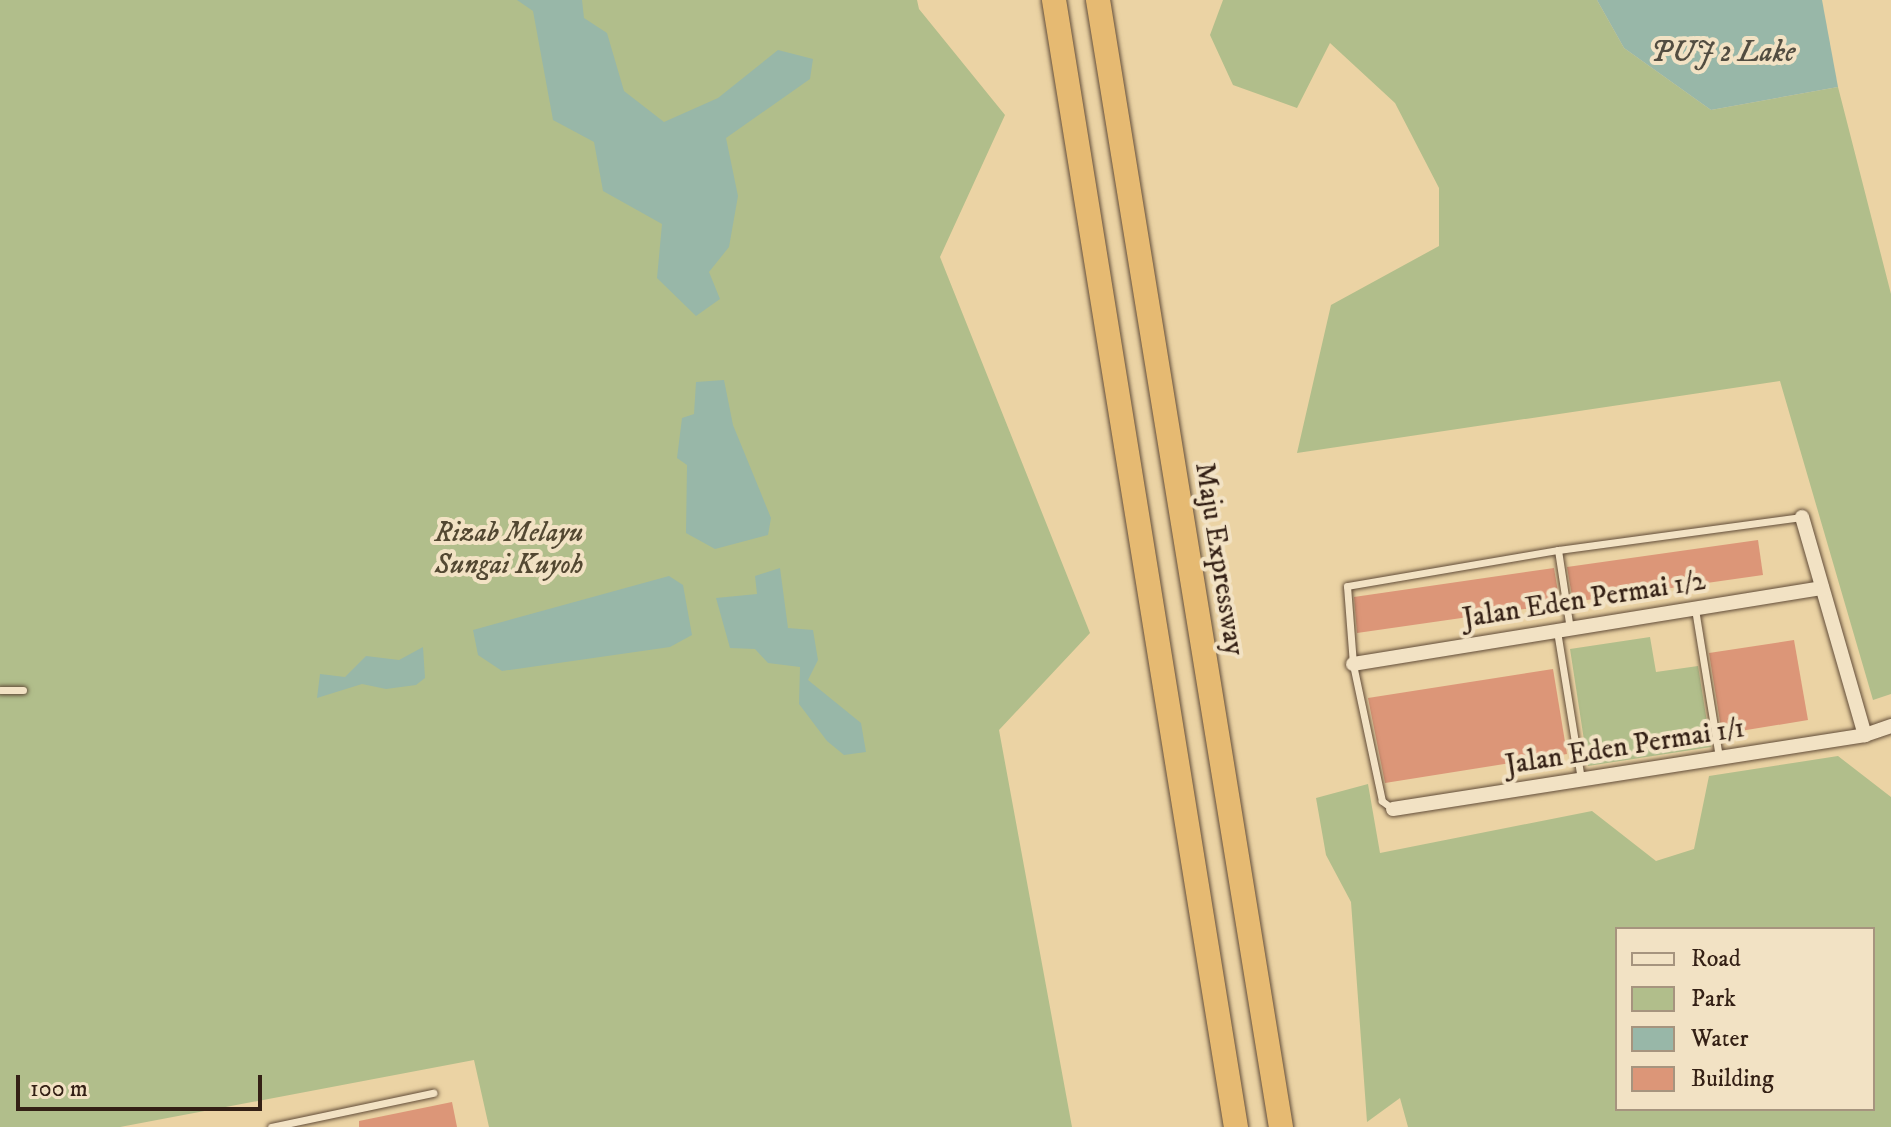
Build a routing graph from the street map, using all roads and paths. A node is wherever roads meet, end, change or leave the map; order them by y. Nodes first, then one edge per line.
1 (1054, 0) edge
2 (1098, 0) edge
3 (1802, 517) joint
4 (1558, 550) junction
5 (1822, 588) junction
6 (1695, 609) junction
7 (1564, 630) junction
8 (1353, 664) junction
9 (0, 690) edge
10 (23, 690) dead end
11 (1891, 726) edge
12 (1865, 735) junction
13 (1719, 758) junction
14 (1581, 780) junction
15 (1393, 809) joint
16 (433, 1093) dead end
17 (271, 1127) edge
18 (1236, 1127) edge
19 (1281, 1127) edge

1 - 18 highway
2 - 19 highway, Maju Expressway
3 - 4 lane
3 - 5 street
4 - 7 lane
4 - 8 lane
5 - 6 street, Jalan Eden Permai 1/2
5 - 12 street
6 - 7 street, Jalan Eden Permai 1/2
6 - 13 lane
7 - 8 street, Jalan Eden Permai 1/2
7 - 14 lane
8 - 15 lane
9 - 10 lane
11 - 12 street, Jalan Eden Permai 1/1
12 - 13 street, Jalan Eden Permai 1/1
13 - 14 street, Jalan Eden Permai 1/1
14 - 15 street, Jalan Eden Permai 1/1
16 - 17 lane

